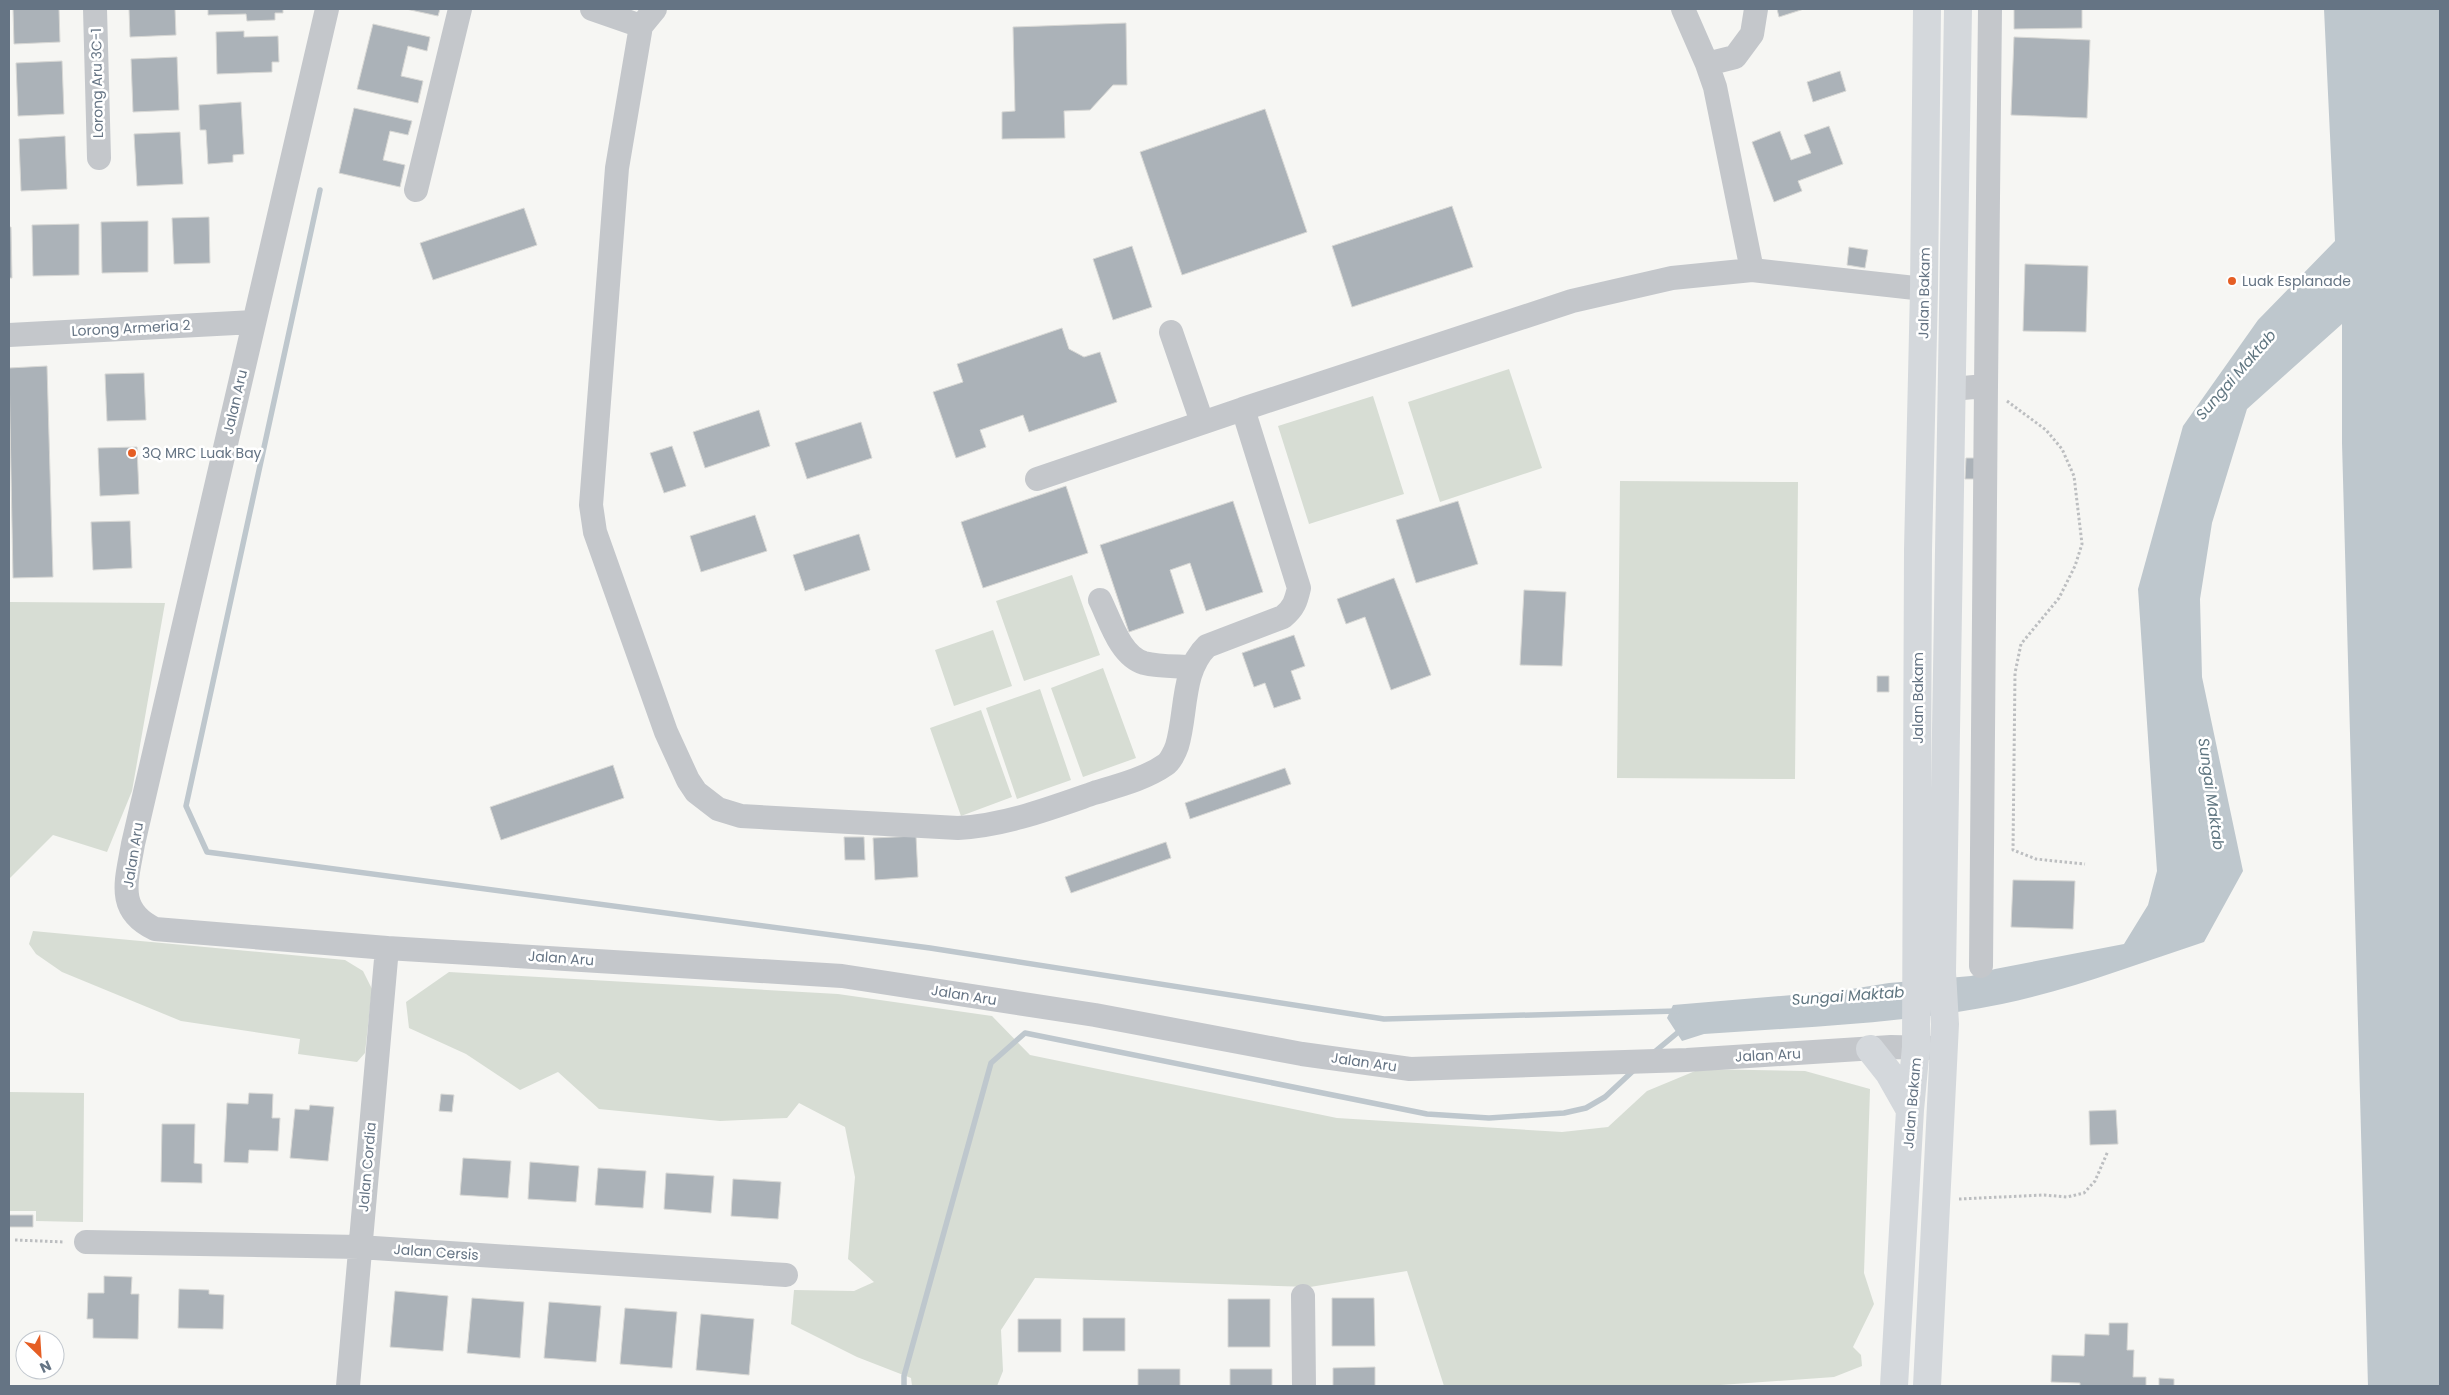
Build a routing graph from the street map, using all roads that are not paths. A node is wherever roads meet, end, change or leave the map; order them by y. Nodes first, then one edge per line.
1 (95, 9) edge
2 (327, 9) edge
3 (460, 9) edge
4 (592, 9) edge
5 (1683, 9) edge
6 (1756, 9) edge
7 (1927, 9) edge
8 (1958, 9) edge
9 (1990, 9) edge
10 (648, 17) edge
11 (1707, 64) junction
12 (98, 158) dead end
13 (416, 190) dead end
14 (1986, 246) junction
15 (1954, 247) junction
16 (1752, 270) junction
17 (1924, 289) junction
18 (254, 322) junction
19 (1171, 332) dead end
20 (9, 335) edge
21 (1951, 349) junction
22 (1986, 386) junction
23 (1951, 389) junction
24 (1243, 409) junction
25 (1202, 422) junction
26 (1037, 479) dead end
27 (1100, 600) dead end
28 (1192, 667) junction
29 (387, 948) junction
30 (1981, 966) dead end
31 (1929, 973) junction
32 (1944, 1036) junction
33 (1916, 1042) junction
34 (1870, 1049) junction
35 (1910, 1110) junction
36 (86, 1242) road end
37 (359, 1247) junction
38 (786, 1275) dead end
39 (1302, 1296) dead end
40 (348, 1386) edge
41 (1304, 1386) edge
42 (1894, 1386) edge
43 (1927, 1386) edge

1 - 12 street, Lorong Aru 3C-1
2 - 18 street, Jalan Aru
3 - 13 street
4 - 10 street
5 - 11 street
6 - 11 street
7 - 17 main road, Jalan Bakam
8 - 15 main road, Jalan Bakam
9 - 14 street
10 - 28 street
11 - 16 street
14 - 15 street
14 - 22 street
15 - 21 main road, Jalan Bakam
16 - 17 street
16 - 24 street
17 - 21 main road
17 - 31 main road, Jalan Bakam
18 - 20 street, Lorong Armeria 2
18 - 29 street, Jalan Aru
19 - 25 street
21 - 23 main road, Jalan Bakam
22 - 23 street
22 - 30 street
23 - 31 main road, Jalan Bakam
24 - 25 street
24 - 28 street
25 - 26 street
27 - 28 street
29 - 34 street, Jalan Aru
29 - 37 street, Jalan Cordia
31 - 32 main road, Jalan Bakam
31 - 33 main road, Jalan Bakam
32 - 33 street, Jalan Aru
32 - 43 main road, Jalan Bakam
33 - 34 street, Jalan Aru
33 - 35 main road, Jalan Bakam
34 - 35 main road
35 - 42 main road, Jalan Bakam
36 - 37 street, Jalan Cersis
37 - 38 street, Jalan Cersis
37 - 40 street, Jalan Cordia
39 - 41 street

